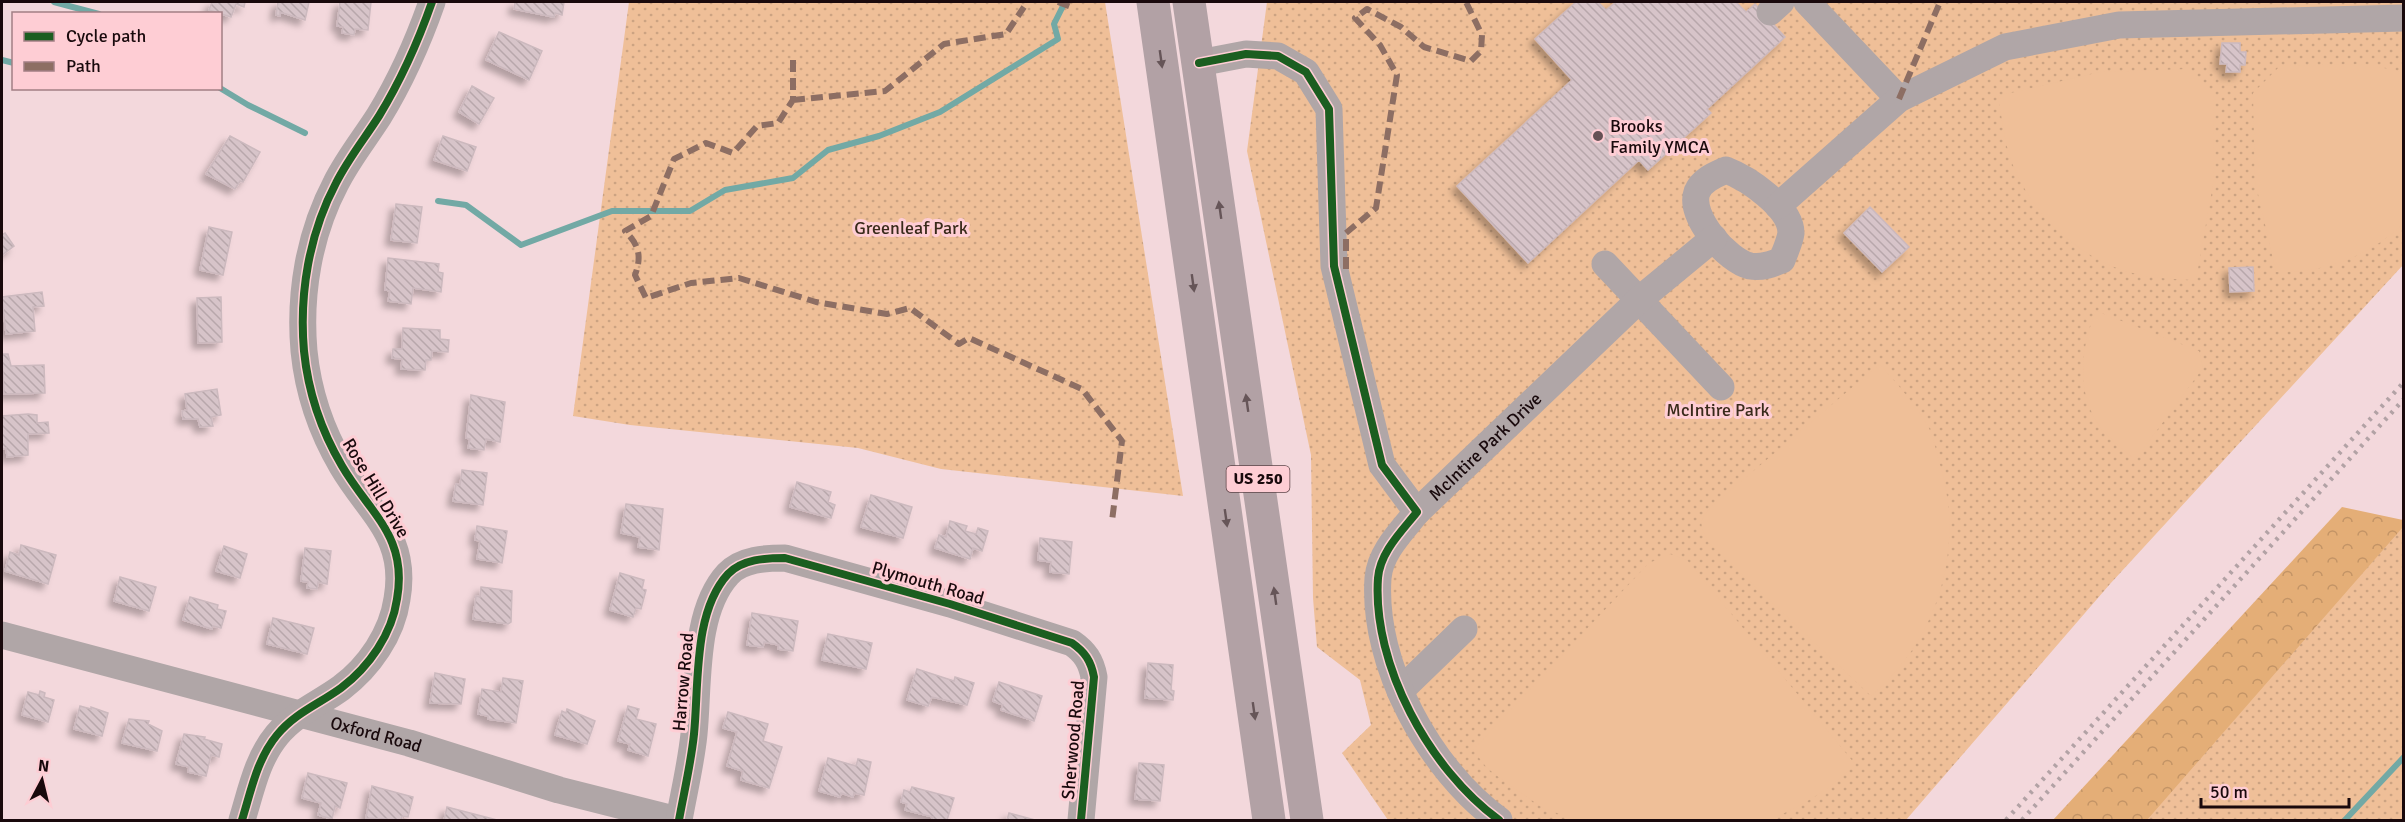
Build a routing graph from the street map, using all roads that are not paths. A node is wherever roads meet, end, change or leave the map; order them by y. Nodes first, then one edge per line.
1 (432, 2) edge
2 (1153, 2) edge
3 (1189, 2) edge
4 (1807, 2) edge
5 (2403, 18) edge
6 (1199, 63) junction
7 (1899, 99) junction
8 (1778, 206) junction
9 (1714, 238) junction
10 (1605, 264) dead end
11 (1640, 299) junction
12 (1721, 387) dead end
13 (1418, 512) junction
14 (747, 563) joint
15 (1464, 629) dead end
16 (2, 635) edge
17 (1280, 636) junction
18 (1091, 663) joint
19 (1400, 691) junction
20 (298, 714) junction
21 (243, 820) edge
22 (679, 820) edge
23 (1081, 820) edge
24 (1269, 820) edge
25 (1307, 820) edge
26 (1326, 820) edge
27 (1499, 820) edge

1 - 20 street, Rose Hill Drive
2 -> 24 highway, US 250
3 - 6 highway, US 250
4 - 7 street
5 - 7 street
6 - 13 street
17 -> 6 highway, US 250
7 - 8 street
8 - 9 street
8 - 9 street
9 - 11 street, McIntire Park Drive
10 - 11 street
11 - 12 street
11 - 13 street, McIntire Park Drive
13 - 19 street, McIntire Park Drive
14 - 18 street, Plymouth Road
14 - 22 street, Harrow Road
15 - 19 street
16 - 20 street, Oxford Road
17 - 25 highway, US 250
17 - 26 highway
18 - 23 street, Sherwood Road
19 - 27 street, McIntire Park Drive
20 - 21 street, Rose Hill Drive
20 - 22 street, Oxford Road

